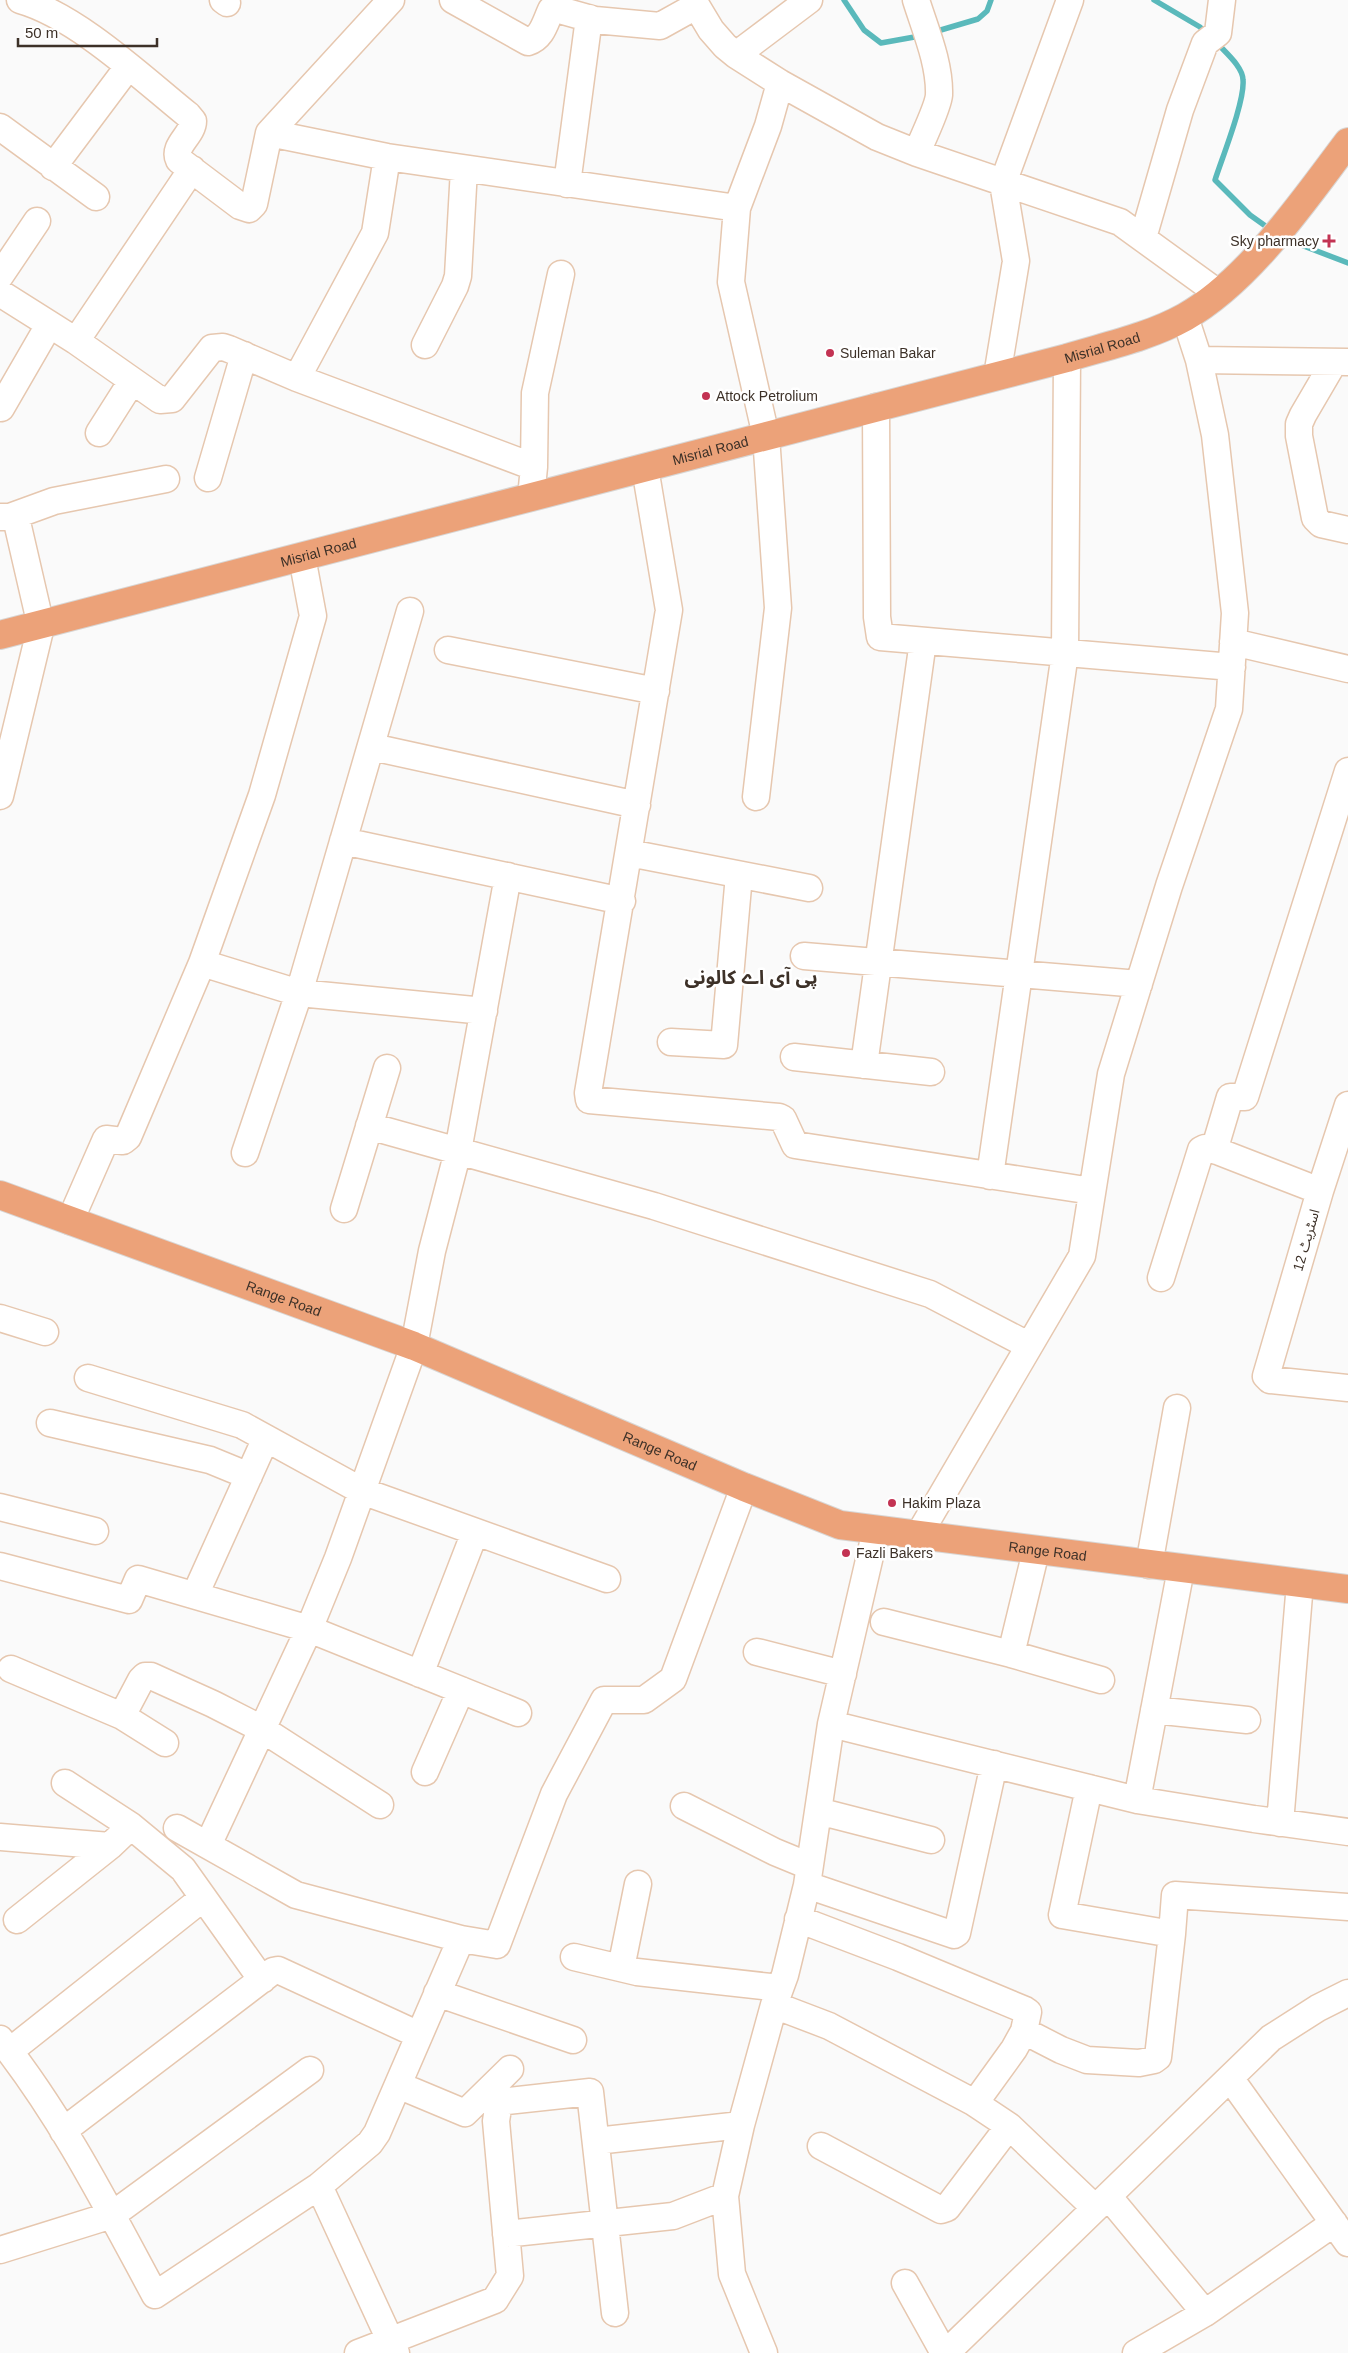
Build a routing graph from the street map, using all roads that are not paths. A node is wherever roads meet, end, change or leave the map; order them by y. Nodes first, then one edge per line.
1 (20, 0) edge
2 (390, 0) edge
3 (453, 0) edge
4 (916, 0) edge
5 (1070, 0) edge
6 (1222, 0) edge
7 (695, 3) edge
8 (801, 3) edge
9 (553, 5) edge
10 (589, 18) junction
11 (736, 55) junction
12 (128, 67) junction
13 (780, 83) junction
14 (0, 127) edge
15 (269, 134) junction
16 (1348, 142) edge
17 (917, 153) junction
18 (387, 158) junction
19 (53, 167) junction
20 (464, 169) junction
21 (192, 170) junction
22 (1003, 182) junction
23 (567, 184) junction
24 (96, 198) dead end
25 (737, 208) junction
26 (37, 221) dead end
27 (1144, 238) junction
28 (561, 274) dead end
29 (0, 276) edge
30 (0, 293) edge
31 (1218, 293) junction
32 (1185, 317) junction
33 (49, 325) junction
34 (76, 341) junction
35 (426, 345) dead end
36 (244, 355) junction
37 (1067, 358) junction
38 (1199, 360) junction
39 (1341, 362) edge
40 (997, 376) junction
41 (297, 378) junction
42 (132, 381) junction
43 (876, 407) junction
44 (1, 408) edge
45 (99, 433) dead end
46 (766, 436) junction
47 (534, 467) junction
48 (645, 468) junction
49 (208, 478) dead end
50 (166, 479) dead end
51 (531, 497) junction
52 (5, 517) edge
53 (1348, 530) edge
54 (302, 557) junction
55 (410, 611) dead end
56 (41, 626) junction
57 (0, 635) edge
58 (923, 641) junction
59 (448, 650) dead end
60 (1065, 653) junction
61 (1232, 655) junction
62 (1348, 669) edge
63 (656, 691) junction
64 (372, 747) junction
65 (1347, 776) edge
66 (0, 796) edge
67 (756, 797) dead end
68 (637, 805) junction
69 (343, 841) junction
70 (629, 853) junction
71 (739, 875) junction
72 (508, 876) junction
73 (809, 888) dead end
74 (622, 901) junction
75 (804, 956) dead end
76 (878, 962) junction
77 (202, 963) junction
78 (1018, 973) junction
79 (1139, 984) junction
80 (299, 993) junction
81 (484, 1011) junction
82 (671, 1042) dead end
83 (794, 1057) dead end
84 (864, 1065) junction
85 (387, 1068) dead end
86 (931, 1072) dead end
87 (1348, 1105) edge
88 (369, 1126) junction
89 (458, 1151) junction
90 (1217, 1151) junction
91 (245, 1154) dead end
92 (990, 1176) junction
93 (1092, 1191) junction
94 (1320, 1191) junction
95 (0, 1196) edge
96 (344, 1209) dead end
97 (70, 1222) junction
98 (1161, 1278) dead end
99 (0, 1318) edge
100 (45, 1332) dead end
101 (414, 1346) junction
102 (1028, 1346) junction
103 (88, 1378) dead end
104 (1348, 1388) edge
105 (1177, 1408) dead end
106 (50, 1423) dead end
107 (265, 1440) junction
108 (249, 1476) junction
109 (744, 1487) junction
110 (362, 1491) junction
111 (0, 1507) edge
112 (876, 1530) junction
113 (95, 1531) dead end
114 (475, 1532) junction
115 (918, 1536) junction
116 (1036, 1551) junction
117 (1148, 1565) junction
118 (0, 1566) edge
119 (1181, 1569) junction
120 (607, 1579) dead end
121 (1300, 1584) junction
122 (1348, 1589) edge
123 (195, 1595) junction
124 (884, 1622) dead end
125 (309, 1629) junction
126 (757, 1652) dead end
127 (1011, 1654) junction
128 (11, 1669) dead end
129 (420, 1674) junction
130 (843, 1674) junction
131 (1102, 1680) dead end
132 (461, 1690) junction
133 (1154, 1710) junction
134 (518, 1714) dead end
135 (122, 1716) junction
136 (1247, 1720) dead end
137 (832, 1724) junction
138 (262, 1730) junction
139 (165, 1743) dead end
140 (994, 1764) junction
141 (425, 1772) dead end
142 (65, 1783) dead end
143 (1089, 1788) junction
144 (1136, 1800) junction
145 (380, 1804) dead end
146 (684, 1806) dead end
147 (818, 1811) junction
148 (1280, 1823) junction
149 (130, 1826) junction
150 (177, 1828) dead end
151 (1348, 1832) edge
152 (0, 1837) edge
153 (931, 1840) dead end
154 (208, 1845) junction
155 (110, 1846) junction
156 (808, 1876) junction
157 (638, 1884) dead end
158 (203, 1898) junction
159 (1348, 1907) edge
160 (798, 1919) junction
161 (17, 1920) dead end
162 (1172, 1934) junction
163 (461, 1939) junction
164 (574, 1956) dead end
165 (621, 1968) junction
166 (262, 1980) junction
167 (437, 1993) junction
168 (1348, 1993) edge
169 (777, 1997) junction
170 (1024, 2031) junction
171 (419, 2035) junction
172 (573, 2040) dead end
173 (5, 2045) edge
174 (510, 2069) dead end
175 (310, 2070) dead end
176 (1230, 2078) junction
177 (398, 2085) junction
178 (975, 2103) junction
179 (740, 2125) junction
180 (1009, 2126) junction
181 (63, 2132) junction
182 (596, 2141) junction
183 (821, 2146) dead end
184 (319, 2186) junction
185 (725, 2196) junction
186 (1101, 2202) junction
187 (112, 2215) junction
188 (605, 2225) junction
189 (1341, 2233) edge
190 (506, 2234) junction
191 (0, 2250) edge
192 (906, 2283) dead end
193 (614, 2313) dead end
194 (1205, 2313) junction
195 (393, 2347) edge
196 (1139, 2352) edge
197 (358, 2353) edge
198 (764, 2353) edge
199 (945, 2353) edge

1 - 12 street
2 - 15 street
3 - 9 street
4 - 17 street
5 - 22 street
6 - 27 street
7 - 10 street
7 - 11 street
8 - 11 street
9 - 10 street
10 - 23 street
11 - 13 street
12 - 19 street
12 - 21 street
13 - 17 street
13 - 25 street
14 - 19 street
15 - 18 street
15 - 21 street
16 - 31 main road, Misrial Road
17 - 22 street
18 - 20 street
18 - 41 street
19 - 24 street
20 - 23 street
20 - 35 street
21 - 34 street
22 - 27 street
22 - 40 street
23 - 25 street
25 - 46 street
26 - 29 street
27 - 31 street
28 - 47 street
30 - 33 street
31 - 32 main road, Misrial Road
32 - 37 main road, Misrial Road
32 - 38 street
33 - 34 street
33 - 44 street
34 - 42 street
36 - 41 street
36 - 42 street
36 - 49 street
37 - 40 main road, Misrial Road
37 - 60 street
38 - 39 street
38 - 61 street
39 - 53 street
40 - 43 main road, Misrial Road
41 - 47 street
42 - 45 street
43 - 46 main road, Misrial Road
43 - 58 street
46 - 48 main road, Misrial Road
46 - 67 street
47 - 51 street
48 - 51 main road, Misrial Road
48 - 63 street
50 - 52 street
51 - 54 main road, Misrial Road
52 - 56 street
54 - 56 main road, Misrial Road
54 - 77 street
55 - 64 street
56 - 57 main road, Misrial Road
56 - 66 street
58 - 60 street
58 - 76 street
59 - 63 street
60 - 61 street
60 - 78 street
61 - 62 street
61 - 79 street
63 - 68 street
64 - 68 street
64 - 69 street
65 - 90 street
68 - 70 street
69 - 72 street
69 - 80 street
70 - 71 street
70 - 74 street
71 - 73 street
71 - 82 street
72 - 74 street
72 - 81 street
74 - 92 street
75 - 76 street
76 - 78 street
76 - 84 street
77 - 80 street
77 - 97 street
78 - 79 street
78 - 92 street
79 - 93 street
80 - 81 street
80 - 91 street
81 - 89 street
83 - 84 street
84 - 86 street
85 - 88 street
87 - 94 street, اسٹریٹ 12
88 - 89 street
88 - 96 street
89 - 101 street
89 - 102 street
90 - 94 street
90 - 98 street
92 - 93 street
93 - 102 street
94 - 104 street, اسٹریٹ 12
95 - 97 main road, Range Road
97 - 101 main road, Range Road
99 - 100 street
101 - 109 main road, Range Road
101 - 110 street
102 - 115 street
103 - 107 street
105 - 117 street
106 - 108 street
107 - 108 street
107 - 110 street
108 - 123 street
109 - 112 main road, Range Road
109 - 163 street
110 - 114 street
110 - 125 street
111 - 113 street
112 - 115 main road, Range Road
112 - 130 street
114 - 120 street
114 - 129 street
115 - 116 main road, Range Road
116 - 117 main road, Range Road
116 - 127 street
117 - 119 main road, Range Road
118 - 123 street
119 - 121 main road, Range Road
119 - 133 street
121 - 122 main road, Range Road
121 - 148 street
123 - 125 street
124 - 127 street
125 - 129 street
125 - 138 street
126 - 130 street
127 - 131 street
128 - 135 street
129 - 132 street
130 - 137 street
132 - 134 street
132 - 141 street
133 - 136 street
133 - 144 street
135 - 138 street
135 - 139 street
137 - 140 street
137 - 147 street
138 - 145 street
138 - 154 street
140 - 143 street
140 - 156 street
142 - 149 street
143 - 144 street
143 - 162 street
144 - 148 street
146 - 156 street
147 - 153 street
147 - 156 street
148 - 151 street
149 - 155 street
149 - 158 street
150 - 154 street
152 - 155 street
154 - 163 street
155 - 161 street
156 - 160 street
157 - 165 street
158 - 166 street
158 - 173 street
159 - 162 street
160 - 169 street
160 - 170 street
162 - 170 street
163 - 167 street
164 - 165 street
165 - 169 street
166 - 171 street
166 - 181 street
167 - 171 street
167 - 172 street
168 - 176 street
169 - 178 street
169 - 179 street
170 - 178 street
171 - 177 street
173 - 181 street
174 - 177 street
175 - 187 street
176 - 186 street
176 - 189 street
177 - 184 street
178 - 180 street
179 - 182 street
179 - 185 street
180 - 183 street
180 - 186 street
181 - 187 street
182 - 188 street
182 - 190 street
184 - 187 street
184 - 195 street
185 - 188 street
185 - 198 street
186 - 194 street
186 - 199 street
187 - 191 street
188 - 190 street
188 - 193 street
189 - 194 street
190 - 195 street
192 - 199 street
194 - 196 street
195 - 197 street

